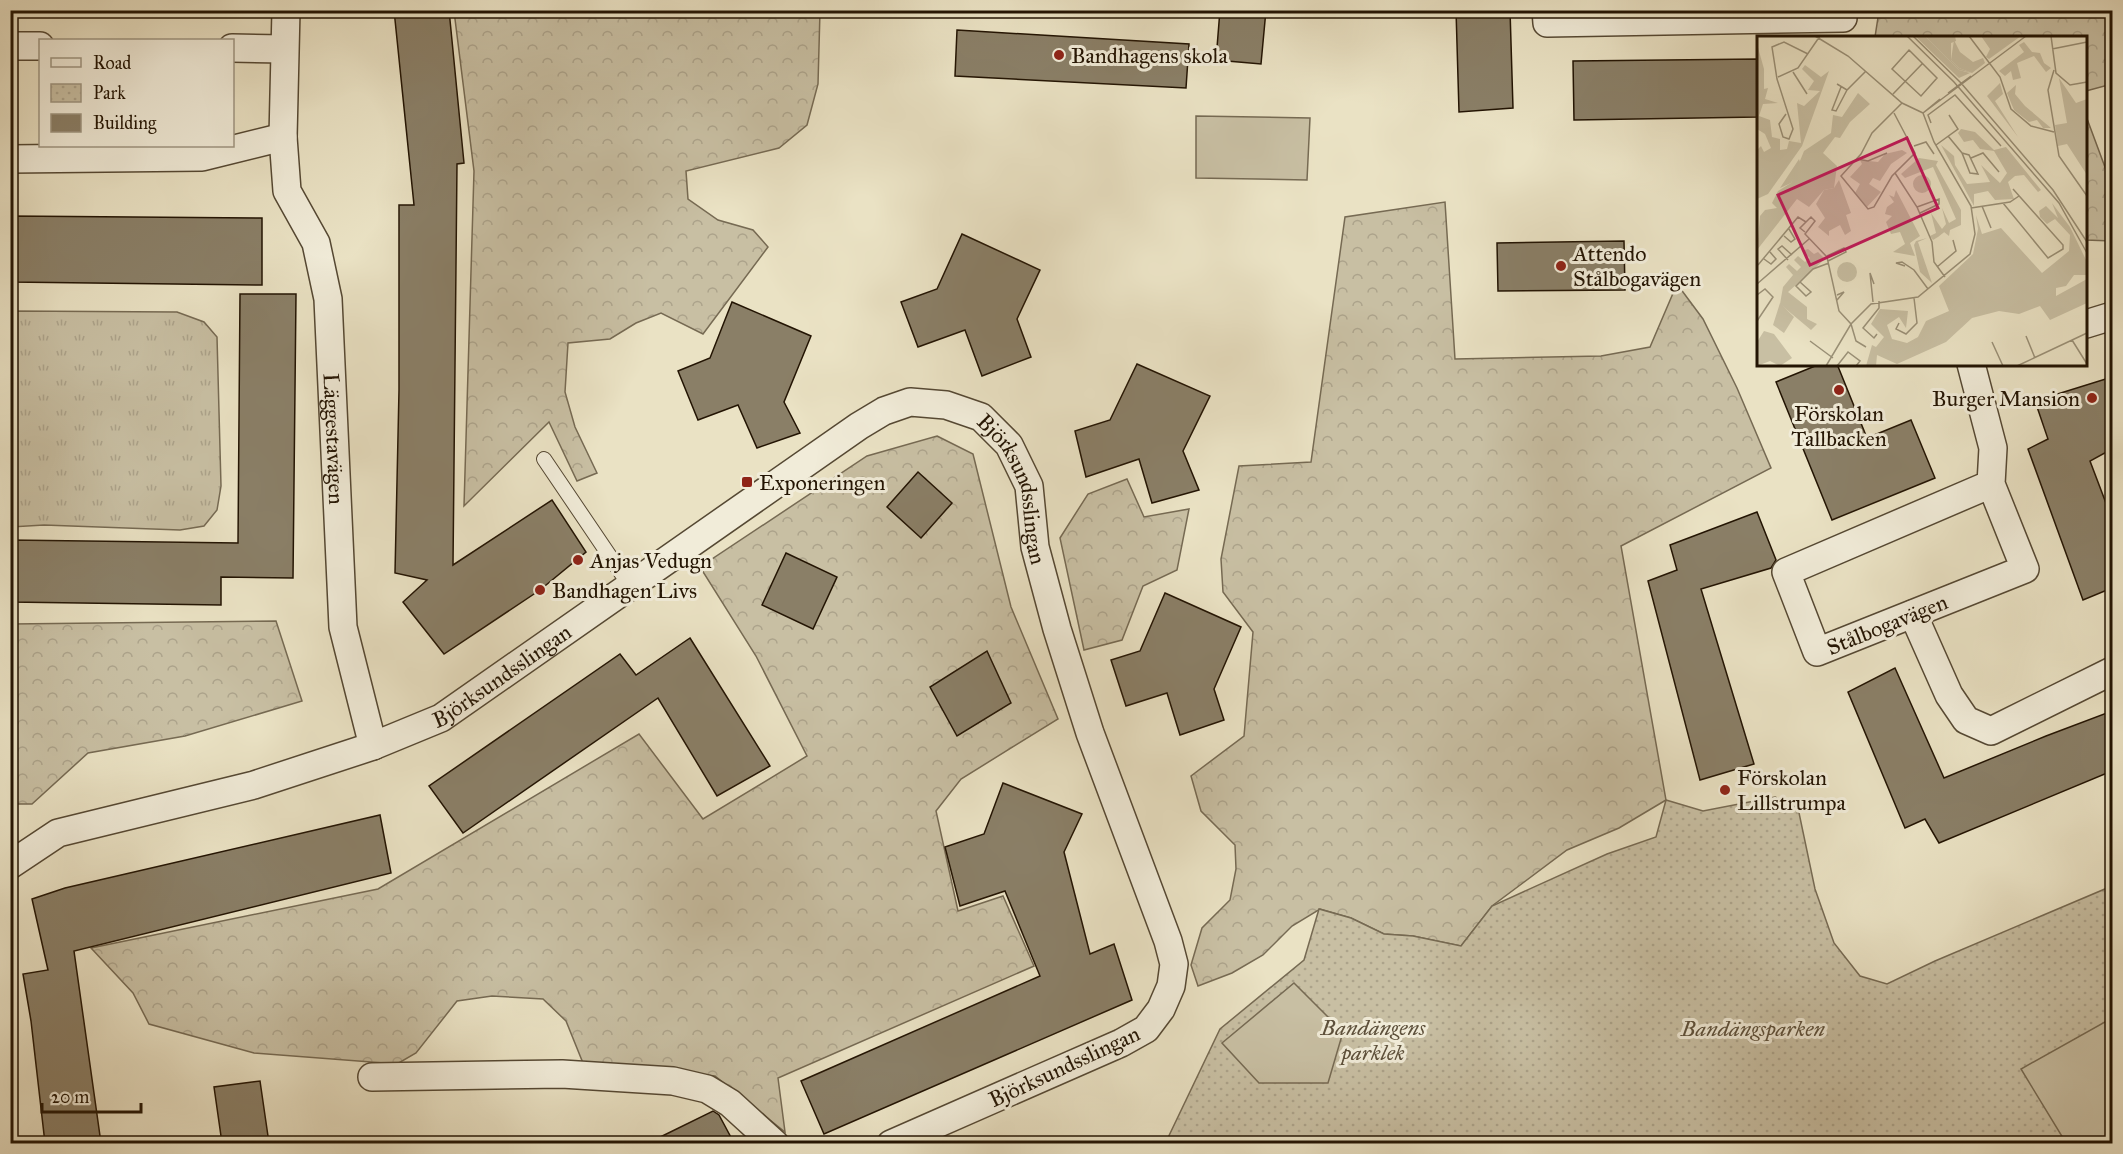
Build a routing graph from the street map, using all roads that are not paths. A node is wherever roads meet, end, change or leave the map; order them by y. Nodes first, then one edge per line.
1 (286, 10) edge
2 (1546, 10) edge
3 (1843, 22) edge
4 (10, 46) edge
5 (39, 46) edge
6 (234, 48) edge
7 (284, 49) junction
8 (283, 137) junction
9 (10, 159) edge
10 (2112, 316) edge
11 (2087, 323) edge
12 (1972, 366) edge
13 (544, 459) dead end
14 (1991, 484) junction
15 (630, 586) junction
16 (1913, 614) junction
17 (2112, 671) edge
18 (373, 746) junction
19 (10, 865) edge
20 (372, 1077) dead end
21 (775, 1143) edge
22 (891, 1143) edge

1 - 7 street, Läggestavägen
2 - 3 street
4 - 5 street
6 - 7 street
7 - 8 street, Läggestavägen
8 - 9 street
8 - 18 street, Läggestavägen
10 - 11 street
12 - 14 street, Stålbogavägen
13 - 15 lane
14 - 16 street, Stålbogavägen
14 - 16 street, Stålbogavägen
15 - 18 street, Björksundsslingan
15 - 22 street, Björksundsslingan
16 - 17 street
18 - 19 street, Björksundsslingan
20 - 21 street

